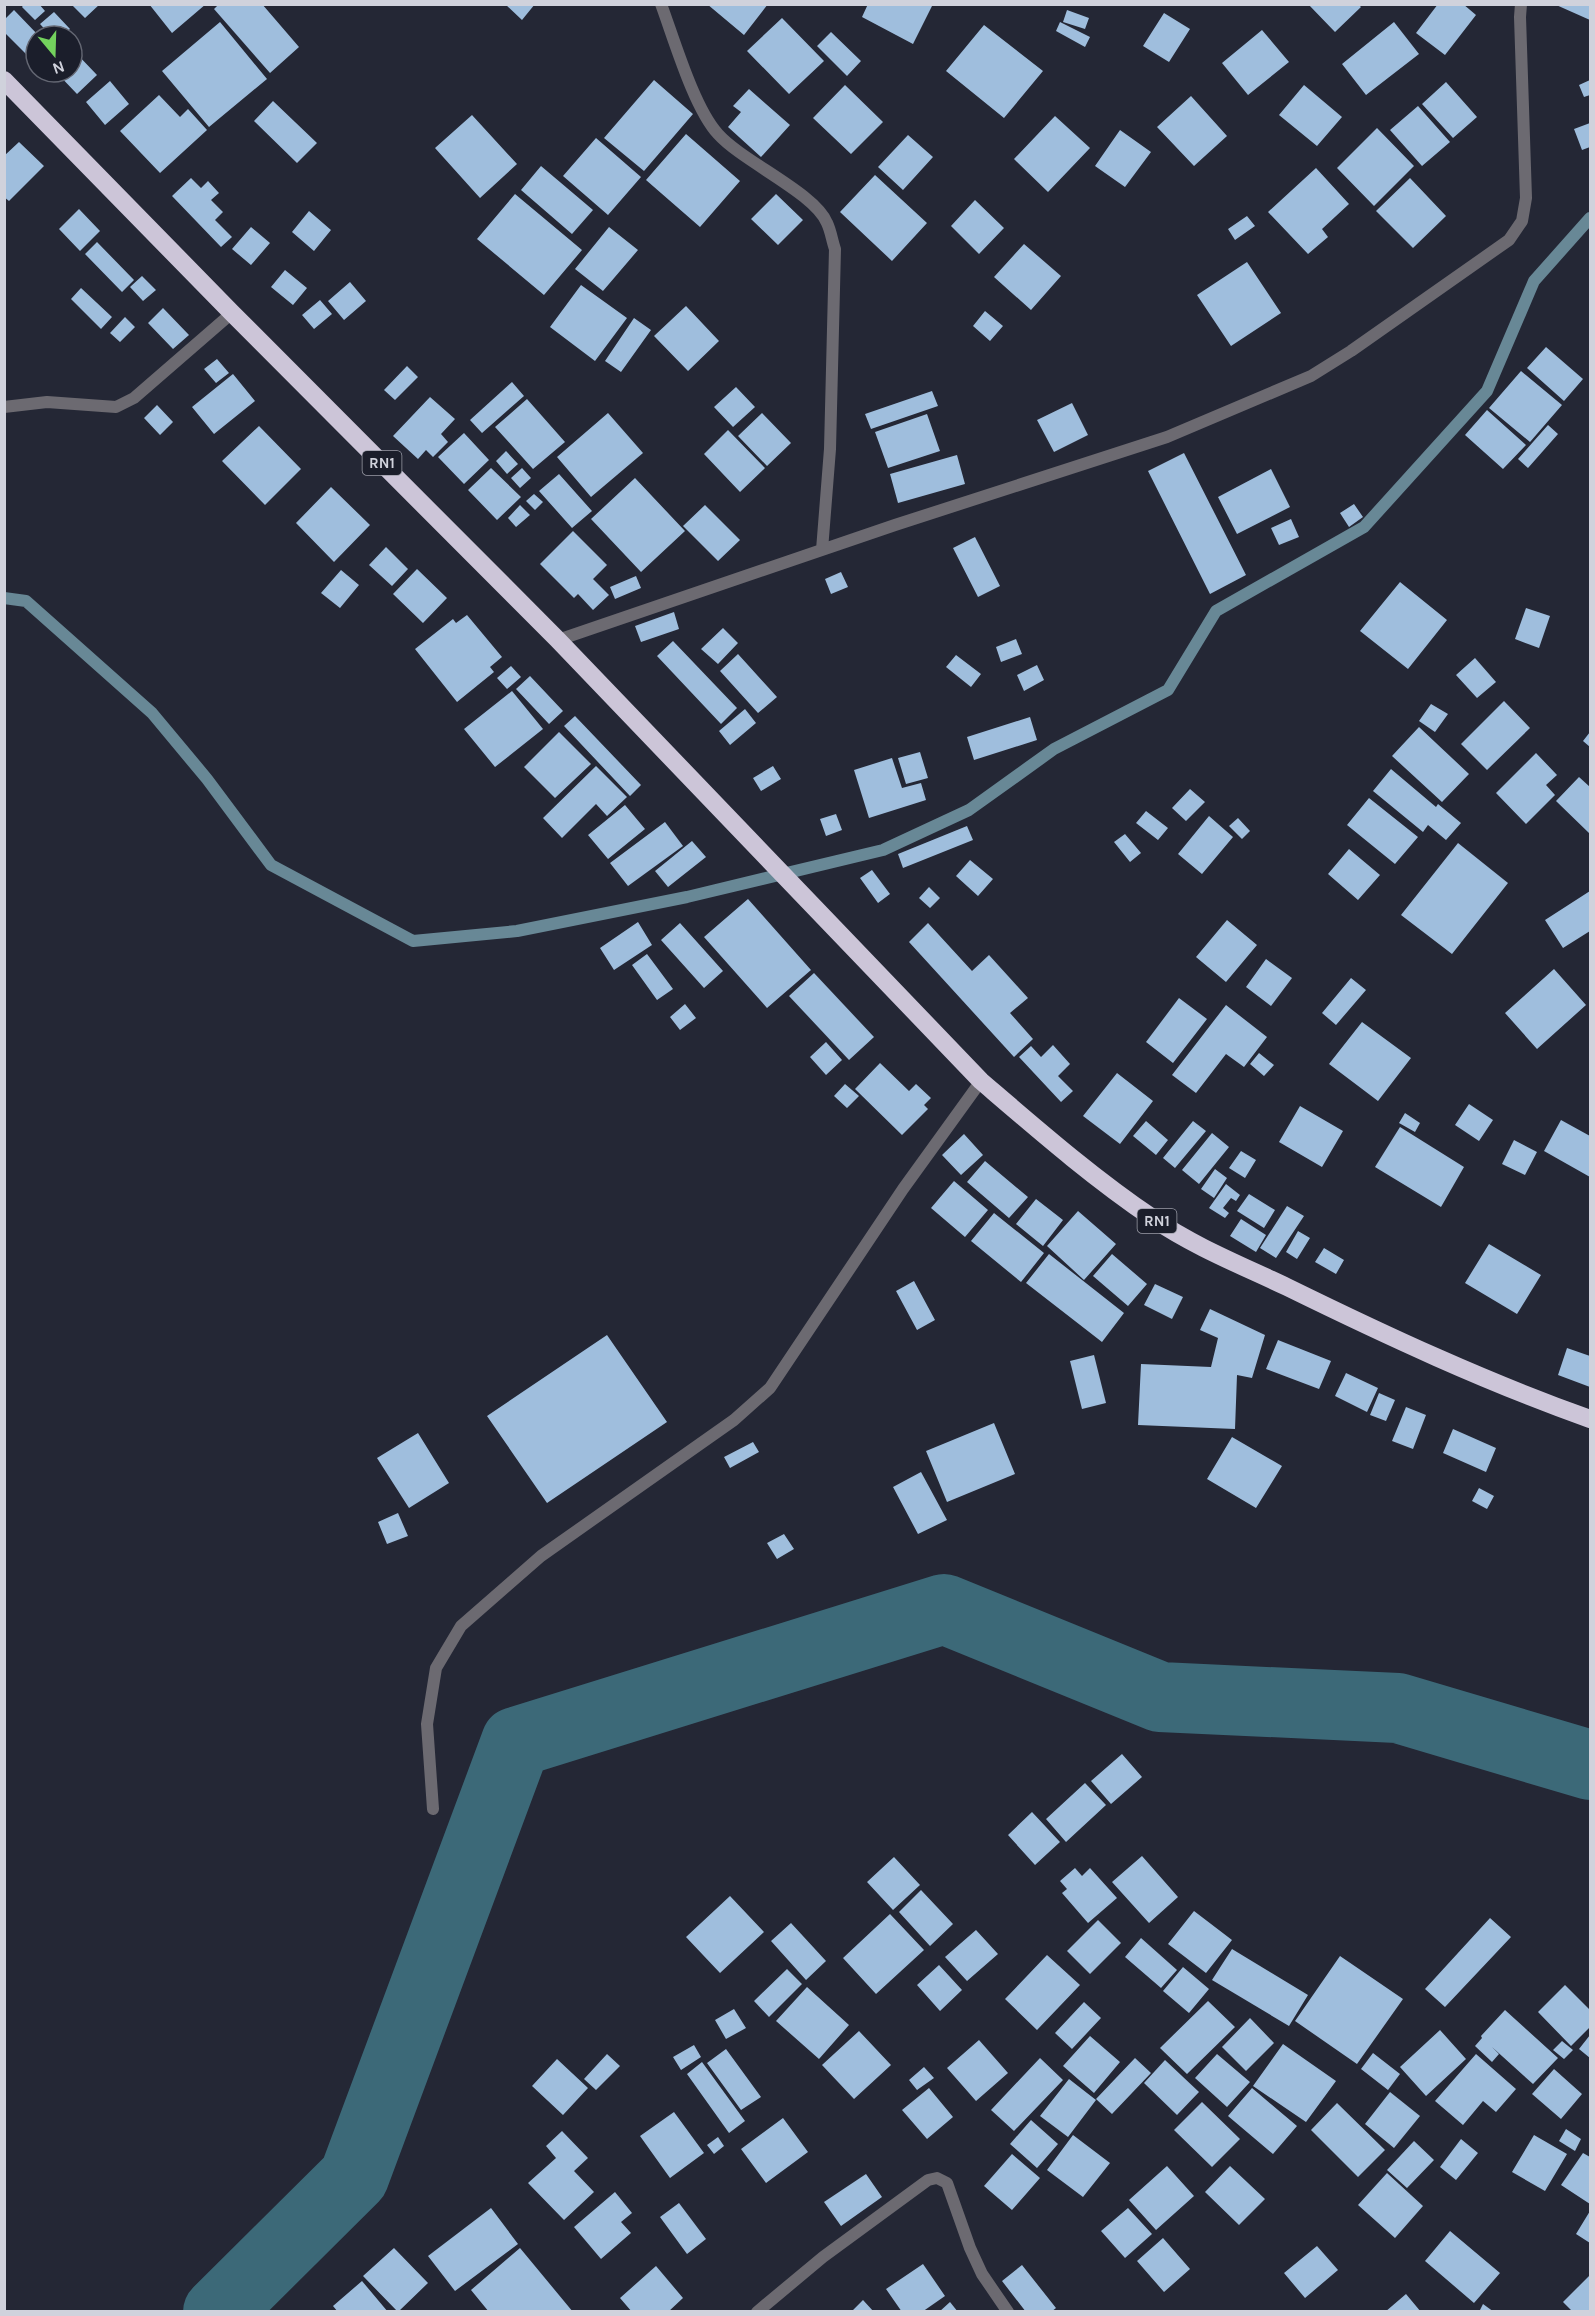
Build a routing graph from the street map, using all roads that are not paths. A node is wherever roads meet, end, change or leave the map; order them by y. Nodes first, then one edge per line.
1 (661, 4) edge
2 (1521, 4) edge
3 (4, 80) edge
4 (232, 313) junction
5 (4, 407) edge
6 (822, 550) junction
7 (558, 640) junction
8 (981, 1081) junction
9 (1590, 1419) edge
10 (433, 1809) dead end
11 (757, 2312) edge
12 (1008, 2312) edge

1 - 6 street
2 - 6 street
3 - 4 highway, RN1
4 - 5 street
4 - 7 highway, RN1
6 - 7 street
7 - 8 highway, RN1
8 - 9 highway, RN1
8 - 10 street
11 - 12 street

